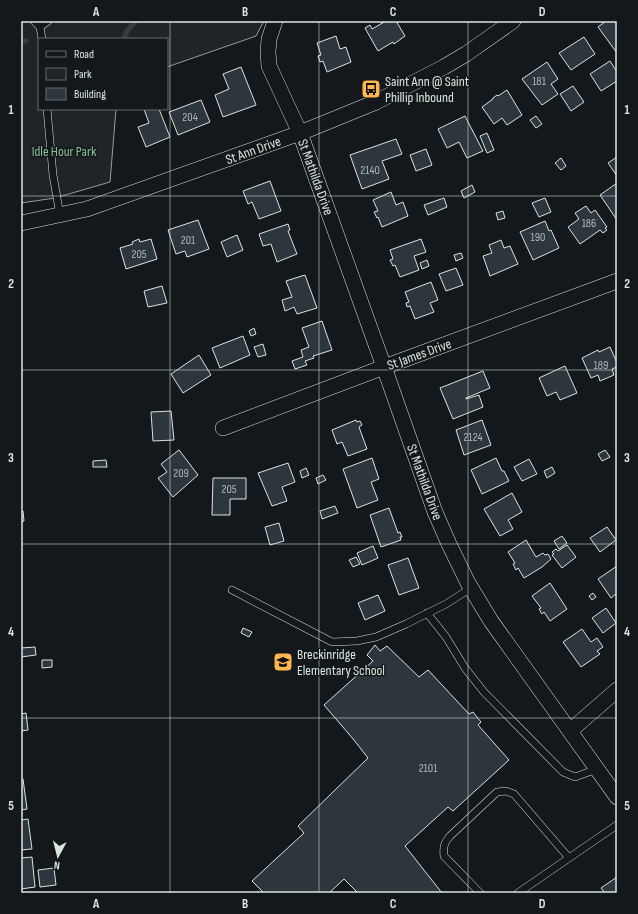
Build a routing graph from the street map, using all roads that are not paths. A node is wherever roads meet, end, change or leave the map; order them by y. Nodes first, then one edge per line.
1 (34, 21) edge
2 (48, 21) edge
3 (275, 21) edge
4 (513, 21) edge
5 (40, 27) junction
6 (42, 38) edge
7 (46, 110) edge
8 (300, 133) junction
9 (60, 215) junction
10 (21, 223) edge
11 (617, 281) edge
12 (384, 367) junction
13 (222, 428) dead end
14 (472, 588) junction
15 (232, 590) dead end
16 (427, 613) junction
17 (617, 690) edge
18 (570, 731) junction
19 (597, 769) junction
20 (617, 797) edge
21 (617, 825) edge
22 (569, 858) junction
23 (480, 893) edge
24 (518, 893) edge

1 - 5 lane
2 - 5 lane
3 - 8 street, St Mathilda Drive
4 - 8 street, St Ann Drive
5 - 6 lane
7 - 9 lane
8 - 9 street, St Ann Drive
8 - 12 street, St Mathilda Drive
9 - 10 street, St Ann Drive
11 - 12 street, St James Drive
12 - 13 street, St James Drive
12 - 14 street, St Mathilda Drive
14 - 16 lane
14 - 18 street, St Mathilda Drive
15 - 16 lane
16 - 19 lane
17 - 18 street
18 - 19 street, St Mathilda Drive
19 - 20 street, St Mathilda Drive
21 - 22 lane
22 - 23 lane
22 - 24 lane

